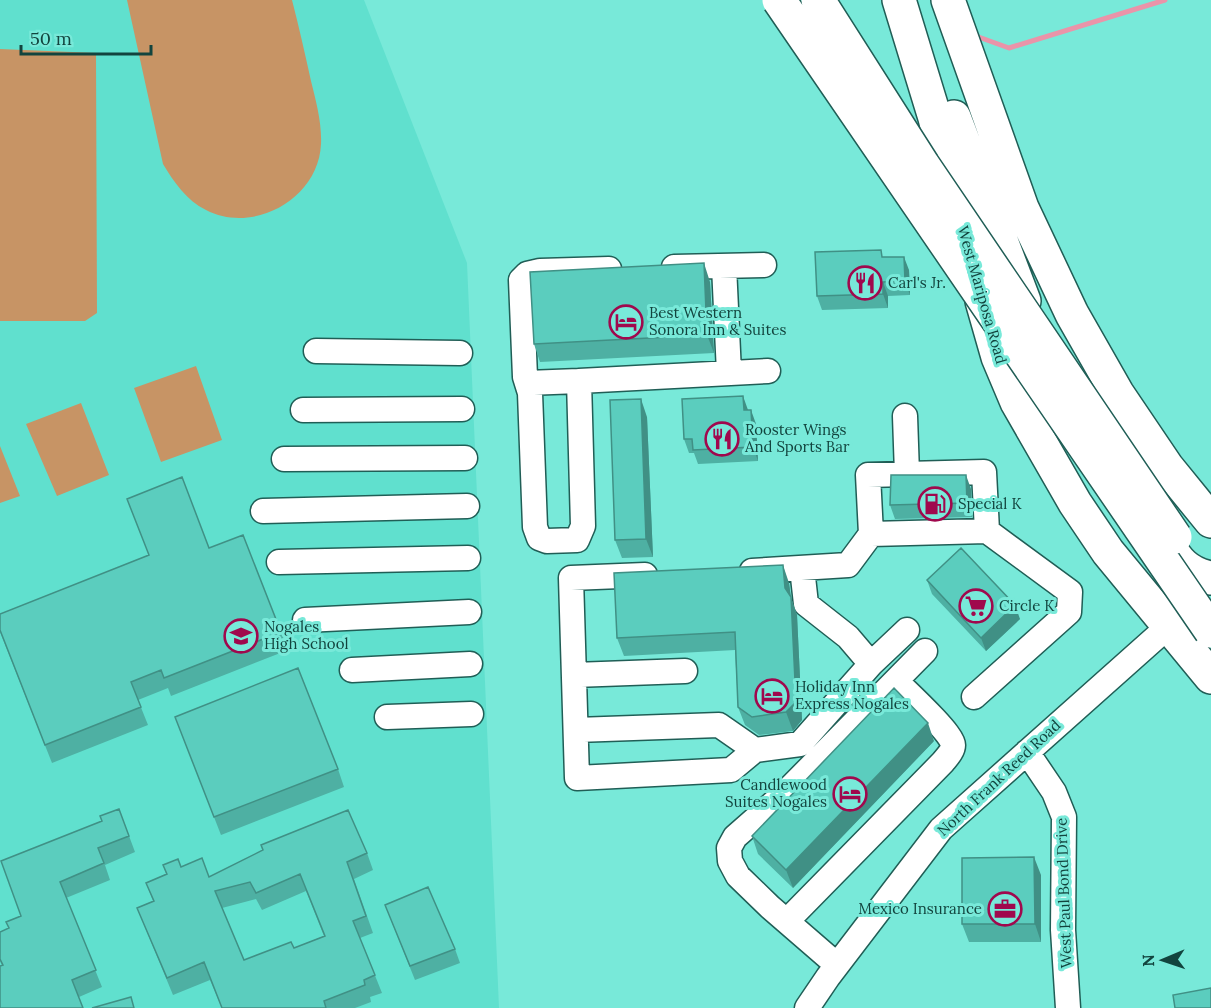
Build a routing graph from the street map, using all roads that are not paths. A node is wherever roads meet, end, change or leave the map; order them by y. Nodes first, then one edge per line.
1 (779, 0) edge
2 (818, 0) edge
3 (899, 0) edge
4 (905, 0) edge
5 (948, 0) edge
6 (943, 114) junction
7 (764, 265) dead end
8 (724, 266) junction
9 (316, 351) dead end
10 (460, 353) dead end
11 (768, 371) dead end
12 (729, 373) junction
13 (579, 381) junction
14 (527, 382) junction
15 (462, 409) dead end
16 (303, 410) dead end
17 (904, 416) dead end
18 (465, 458) dead end
19 (284, 459) dead end
20 (914, 478) junction
21 (467, 506) dead end
22 (263, 511) dead end
23 (1211, 521) edge
24 (987, 531) junction
25 (871, 534) junction
26 (468, 558) dead end
27 (279, 562) dead end
28 (802, 568) junction
29 (726, 572) edge
30 (667, 574) edge
31 (1211, 578) edge
32 (1211, 590) edge
33 (469, 612) dead end
34 (305, 620) dead end
35 (1170, 625) junction
36 (907, 630) dead end
37 (1211, 631) edge
38 (925, 651) dead end
39 (470, 664) dead end
40 (871, 664) junction
41 (352, 670) dead end
42 (685, 671) dead end
43 (574, 675) junction
44 (1211, 677) edge
45 (896, 681) junction
46 (974, 697) dead end
47 (471, 714) dead end
48 (387, 717) dead end
49 (576, 730) junction
50 (755, 750) junction
51 (1027, 752) junction
52 (787, 921) junction
53 (837, 965) junction
54 (807, 1008) edge
55 (1068, 1008) edge

1 - 37 highway, bridge
2 - 32 highway, bridge
3 - 6 highway, West Mariposa Road
4 - 6 highway
5 - 23 highway
6 - 31 highway
6 - 35 highway, West Mariposa Road
7 - 8 street
8 - 12 street
8 - 14 street
9 - 10 street
11 - 12 street
12 - 13 street
13 - 14 street
13 - 14 street
15 - 16 street
17 - 20 street
18 - 19 street
20 - 24 street
20 - 25 street
21 - 22 street
24 - 25 street
24 - 46 street
25 - 28 street
26 - 27 street
28 - 29 street
28 - 40 street
30 - 43 street
32 - 35 street, North Frank Reed Road
33 - 34 street
35 - 44 highway, West Mariposa Road
35 - 51 street, North Frank Reed Road
36 - 40 street
38 - 45 street
39 - 41 street
40 - 50 street
42 - 43 street
43 - 49 street
45 - 52 street
45 - 52 street
47 - 48 street
49 - 50 street
49 - 50 street
51 - 53 street, North Frank Reed Road
51 - 55 street, West Paul Bond Drive
52 - 53 street
53 - 54 street, North Frank Reed Road

